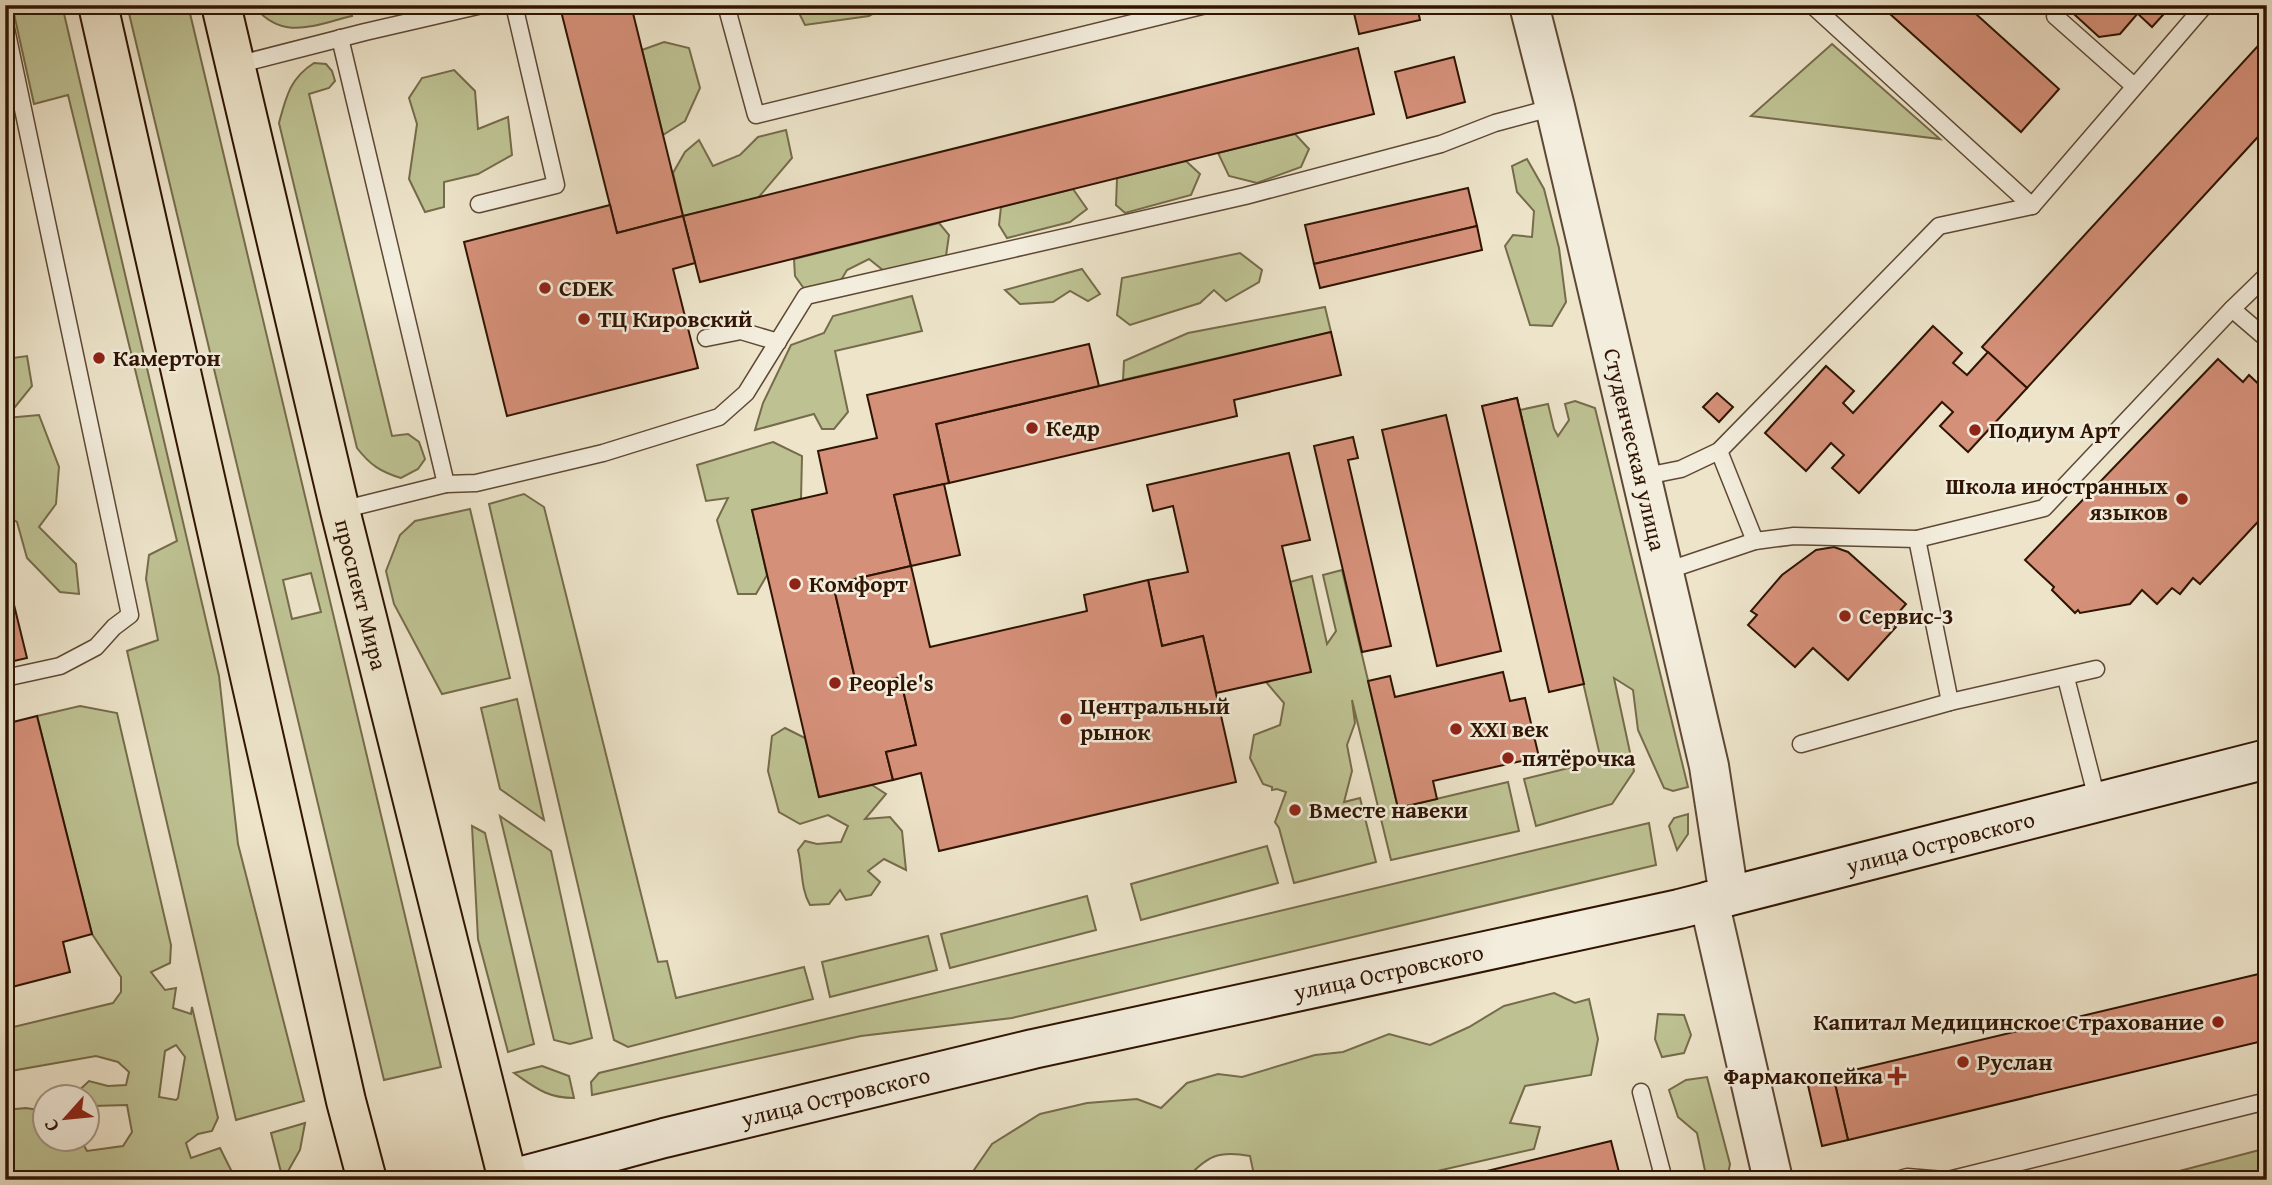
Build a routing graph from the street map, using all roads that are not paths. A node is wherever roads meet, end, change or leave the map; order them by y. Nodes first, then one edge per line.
1 (98, 5) edge
2 (221, 5) edge
3 (482, 5) edge
4 (513, 5) edge
5 (726, 5) edge
6 (1206, 5) edge
7 (1528, 5) edge
8 (1812, 5) edge
9 (2205, 5) edge
10 (2055, 16) dead end
11 (5, 24) edge
12 (340, 38) junction
13 (236, 65) junction
14 (2134, 86) junction
15 (1555, 107) junction
16 (479, 204) dead end
17 (2032, 206) junction
18 (2267, 275) edge
19 (2232, 309) junction
20 (706, 338) dead end
21 (2267, 339) edge
22 (778, 342) junction
23 (1719, 451) junction
24 (1641, 477) junction
25 (446, 484) junction
26 (340, 510) junction
27 (1917, 538) junction
28 (1755, 541) junction
29 (1663, 572) junction
30 (2096, 669) dead end
31 (5, 678) edge
32 (2066, 678) junction
33 (1950, 702) junction
34 (1801, 744) dead end
35 (2267, 759) edge
36 (2098, 803) junction
37 (1719, 898) junction
38 (1641, 1092) dead end
39 (2267, 1101) edge
40 (367, 1180) edge
41 (508, 1180) edge
42 (1664, 1180) edge
43 (1773, 1180) edge
44 (1897, 1180) edge
45 (1946, 1180) edge

1 - 40 main road
2 - 13 main road, проспект Мира
3 - 12 lane
4 - 16 lane
5 - 6 lane
7 - 15 main road, Студенческая улица
8 - 17 lane
9 - 14 lane
10 - 14 lane
11 - 31 lane
12 - 13 lane
12 - 25 lane
13 - 26 main road, проспект Мира
14 - 17 lane
15 - 22 lane
15 - 24 main road, Студенческая улица
17 - 23 lane
18 - 19 lane
19 - 21 lane
19 - 27 lane
20 - 22 lane
22 - 25 lane
23 - 24 lane
23 - 28 lane
24 - 29 main road, Студенческая улица
25 - 26 lane
26 - 41 main road, проспект Мира
27 - 28 lane
27 - 33 lane
28 - 29 lane
29 - 37 main road, Студенческая улица
30 - 32 lane
32 - 33 lane
32 - 36 lane
33 - 34 lane
35 - 36 main road, улица Островского
36 - 37 main road, улица Островского
37 - 41 main road, улица Островского
37 - 43 main road, Студенческая улица
38 - 42 lane
39 - 45 lane
44 - 45 lane

